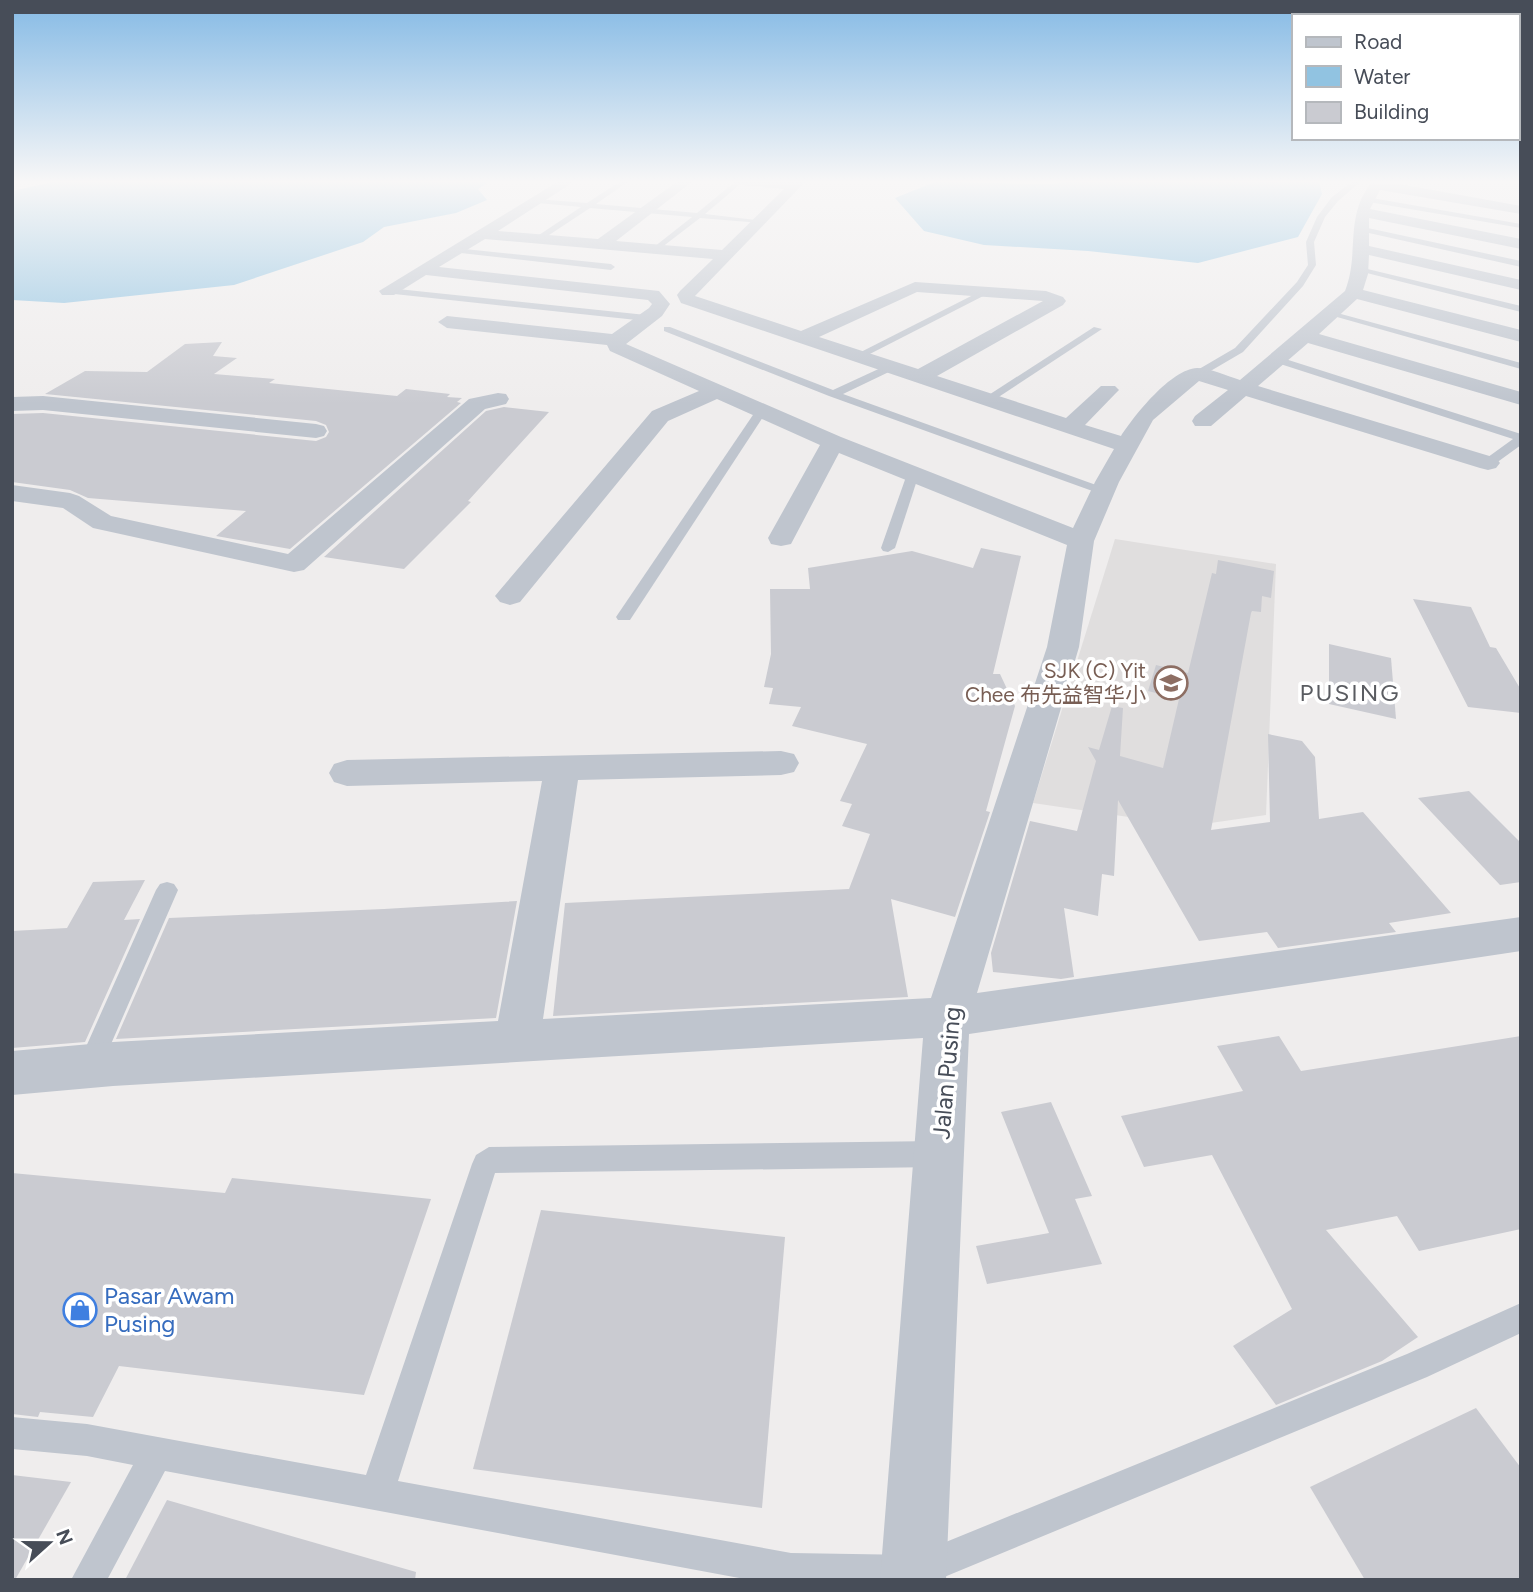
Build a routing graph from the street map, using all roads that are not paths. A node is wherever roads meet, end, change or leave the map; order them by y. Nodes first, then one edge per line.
1 (447, 255) edge
2 (504, 255) edge
3 (726, 255) edge
4 (1311, 255) edge
5 (1359, 255) edge
6 (1395, 255) edge
7 (1494, 255) edge
8 (1521, 264) edge
9 (611, 267) dead end
10 (1358, 268) junction
11 (423, 270) junction
12 (1521, 285) edge
13 (387, 291) joint
14 (988, 291) junction
15 (1353, 293) junction
16 (1521, 309) edge
17 (1333, 313) junction
18 (646, 318) junction
19 (447, 321) dead end
20 (667, 329) dead end
21 (1097, 329) dead end
22 (1304, 335) junction
23 (1521, 336) edge
24 (800, 338) junction
25 (616, 340) junction
26 (856, 357) junction
27 (1275, 359) junction
28 (1521, 366) edge
29 (889, 368) junction
30 (1198, 374) junction
31 (918, 378) junction
32 (1244, 387) junction
33 (1108, 390) dead end
34 (716, 391) junction
35 (833, 394) junction
36 (498, 399) dead end
37 (1521, 399) edge
38 (986, 400) junction
39 (12, 404) edge
40 (761, 411) junction
41 (1203, 421) dead end
42 (1070, 427) junction
43 (316, 431) dead end
44 (1521, 438) edge
45 (834, 442) junction
46 (1127, 446) junction
47 (1488, 463) joint
48 (913, 474) junction
49 (1103, 490) junction
50 (12, 493) edge
51 (781, 538) dead end
52 (1081, 541) junction
53 (888, 548) dead end
54 (510, 596) dead end
55 (624, 617) dead end
56 (781, 763) dead end
57 (562, 768) junction
58 (347, 774) dead end
59 (167, 890) dead end
60 (1521, 934) edge
61 (947, 1017) junction
62 (517, 1042) junction
63 (89, 1066) junction
64 (12, 1073) edge
65 (939, 1154) junction
66 (1521, 1318) edge
67 (12, 1433) edge
68 (157, 1453) junction
69 (377, 1493) junction
70 (914, 1576) edge
71 (88, 1580) edge

1 - 11 street
2 - 9 lane
3 - 24 street
4 - 30 lane
5 - 10 street
6 - 12 street
7 - 8 lane
10 - 15 street
10 - 16 lane
11 - 13 street
11 - 18 street
13 - 18 lane
14 - 24 street
14 - 26 lane
14 - 31 street
15 - 17 street
15 - 23 street
17 - 22 street
17 - 28 lane
18 - 25 street
19 - 25 street
20 - 35 lane
21 - 38 lane
22 - 27 street
22 - 37 street
24 - 26 street
25 - 34 street
26 - 29 street
27 - 32 street
27 - 44 lane
29 - 31 street
29 - 35 lane
30 - 32 street
30 - 46 street, Jalan Pusing
31 - 38 street
32 - 41 street
32 - 47 street
33 - 42 street
34 - 40 street
34 - 54 street
35 - 49 lane
36 - 50 street
38 - 42 street
39 - 43 street
40 - 45 street
40 - 55 lane
42 - 46 street
44 - 47 lane
45 - 48 street
45 - 51 street
46 - 49 street, Jalan Pusing
48 - 52 street
48 - 53 lane
49 - 52 street, Jalan Pusing
52 - 61 street, Jalan Pusing
56 - 57 street
57 - 58 street
57 - 62 street
59 - 63 lane
60 - 61 street
61 - 62 street
61 - 65 street, Jalan Pusing
62 - 63 street
63 - 64 street
65 - 69 lane
65 - 70 street, Jalan Pusing
66 - 70 lane
67 - 68 lane
68 - 69 lane
68 - 71 lane
69 - 70 lane

